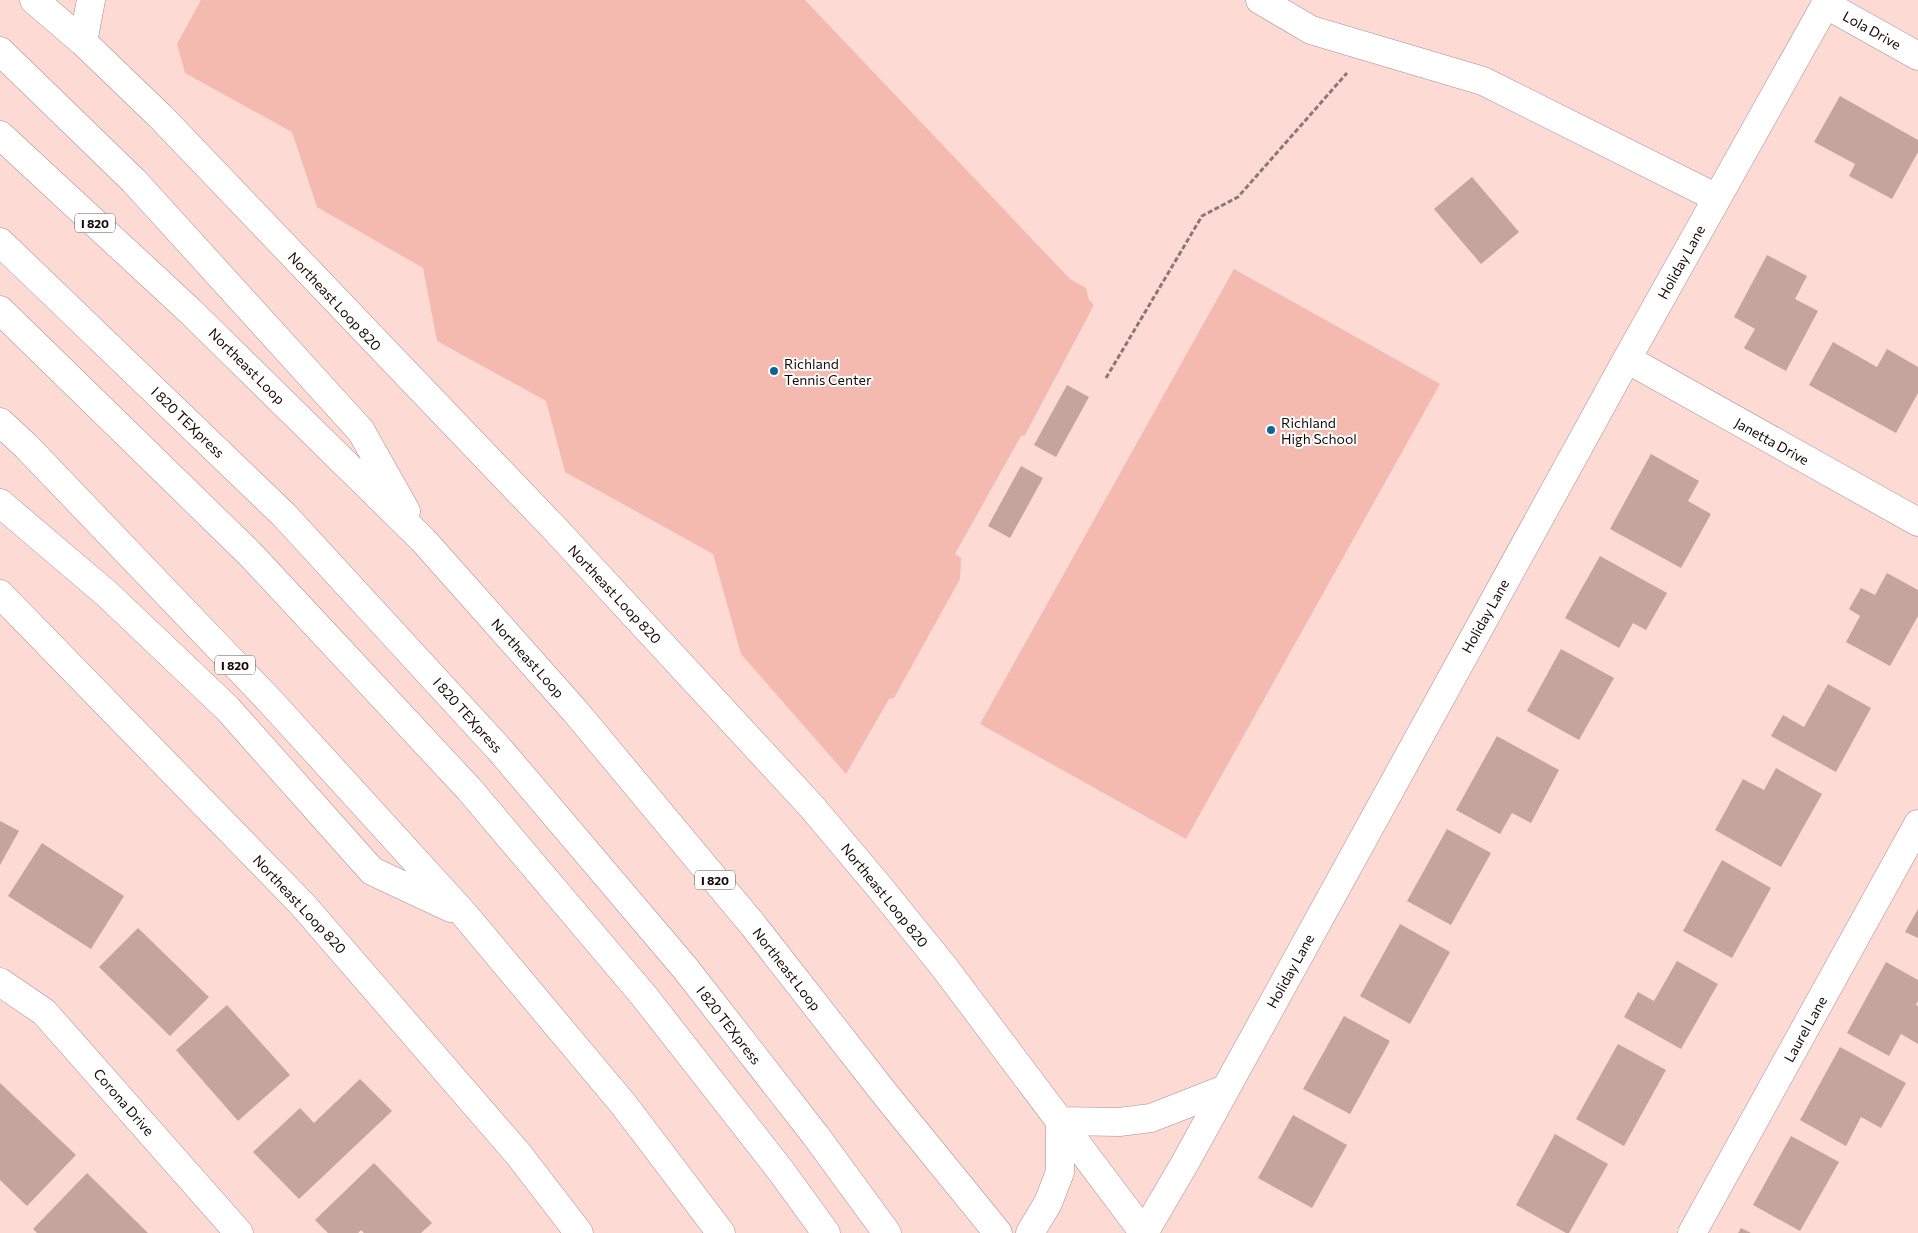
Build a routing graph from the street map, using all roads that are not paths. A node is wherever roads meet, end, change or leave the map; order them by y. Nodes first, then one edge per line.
1 (34, 0) edge
2 (91, 0) edge
3 (1260, 0) edge
4 (1826, 2) edge
5 (83, 42) junction
6 (0, 51) edge
7 (1918, 56) edge
8 (0, 135) edge
9 (1717, 198) junction
10 (0, 242) edge
11 (0, 310) edge
12 (1626, 359) junction
13 (0, 422) edge
14 (0, 504) edge
15 (1918, 522) edge
16 (423, 540) junction
17 (0, 594) edge
18 (1918, 824) edge
19 (464, 914) junction
20 (0, 982) edge
21 (1225, 1089) junction
22 (1060, 1121) junction
23 (997, 1231) edge
24 (239, 1233) edge
25 (579, 1233) edge
26 (721, 1233) edge
27 (826, 1233) edge
28 (887, 1233) edge
29 (1030, 1233) edge
30 (1144, 1233) edge
31 (1692, 1233) edge

1 - 5 main road, Northeast Loop 820
2 - 5 main road
3 - 9 main road
4 - 7 main road, Lola Drive
4 - 9 main road, Holiday Lane
5 - 22 main road, Northeast Loop 820
6 - 16 main road
8 - 16 main road, Northeast Loop / I 820
9 - 12 main road, Holiday Lane
10 - 28 main road, I 820 TEXpress
11 - 27 main road
12 - 15 main road, Janetta Drive
12 - 21 main road, Holiday Lane
13 - 19 main road, I 820
14 - 19 main road
16 - 23 main road, Northeast Loop / I 820
17 - 25 main road, Northeast Loop 820
18 - 31 main road, Laurel Lane
19 - 26 main road, I 820
20 - 24 main road, Corona Drive
21 - 22 main road
21 - 30 main road, Holiday Lane
22 - 29 main road
22 - 30 main road, Northeast Loop 820

